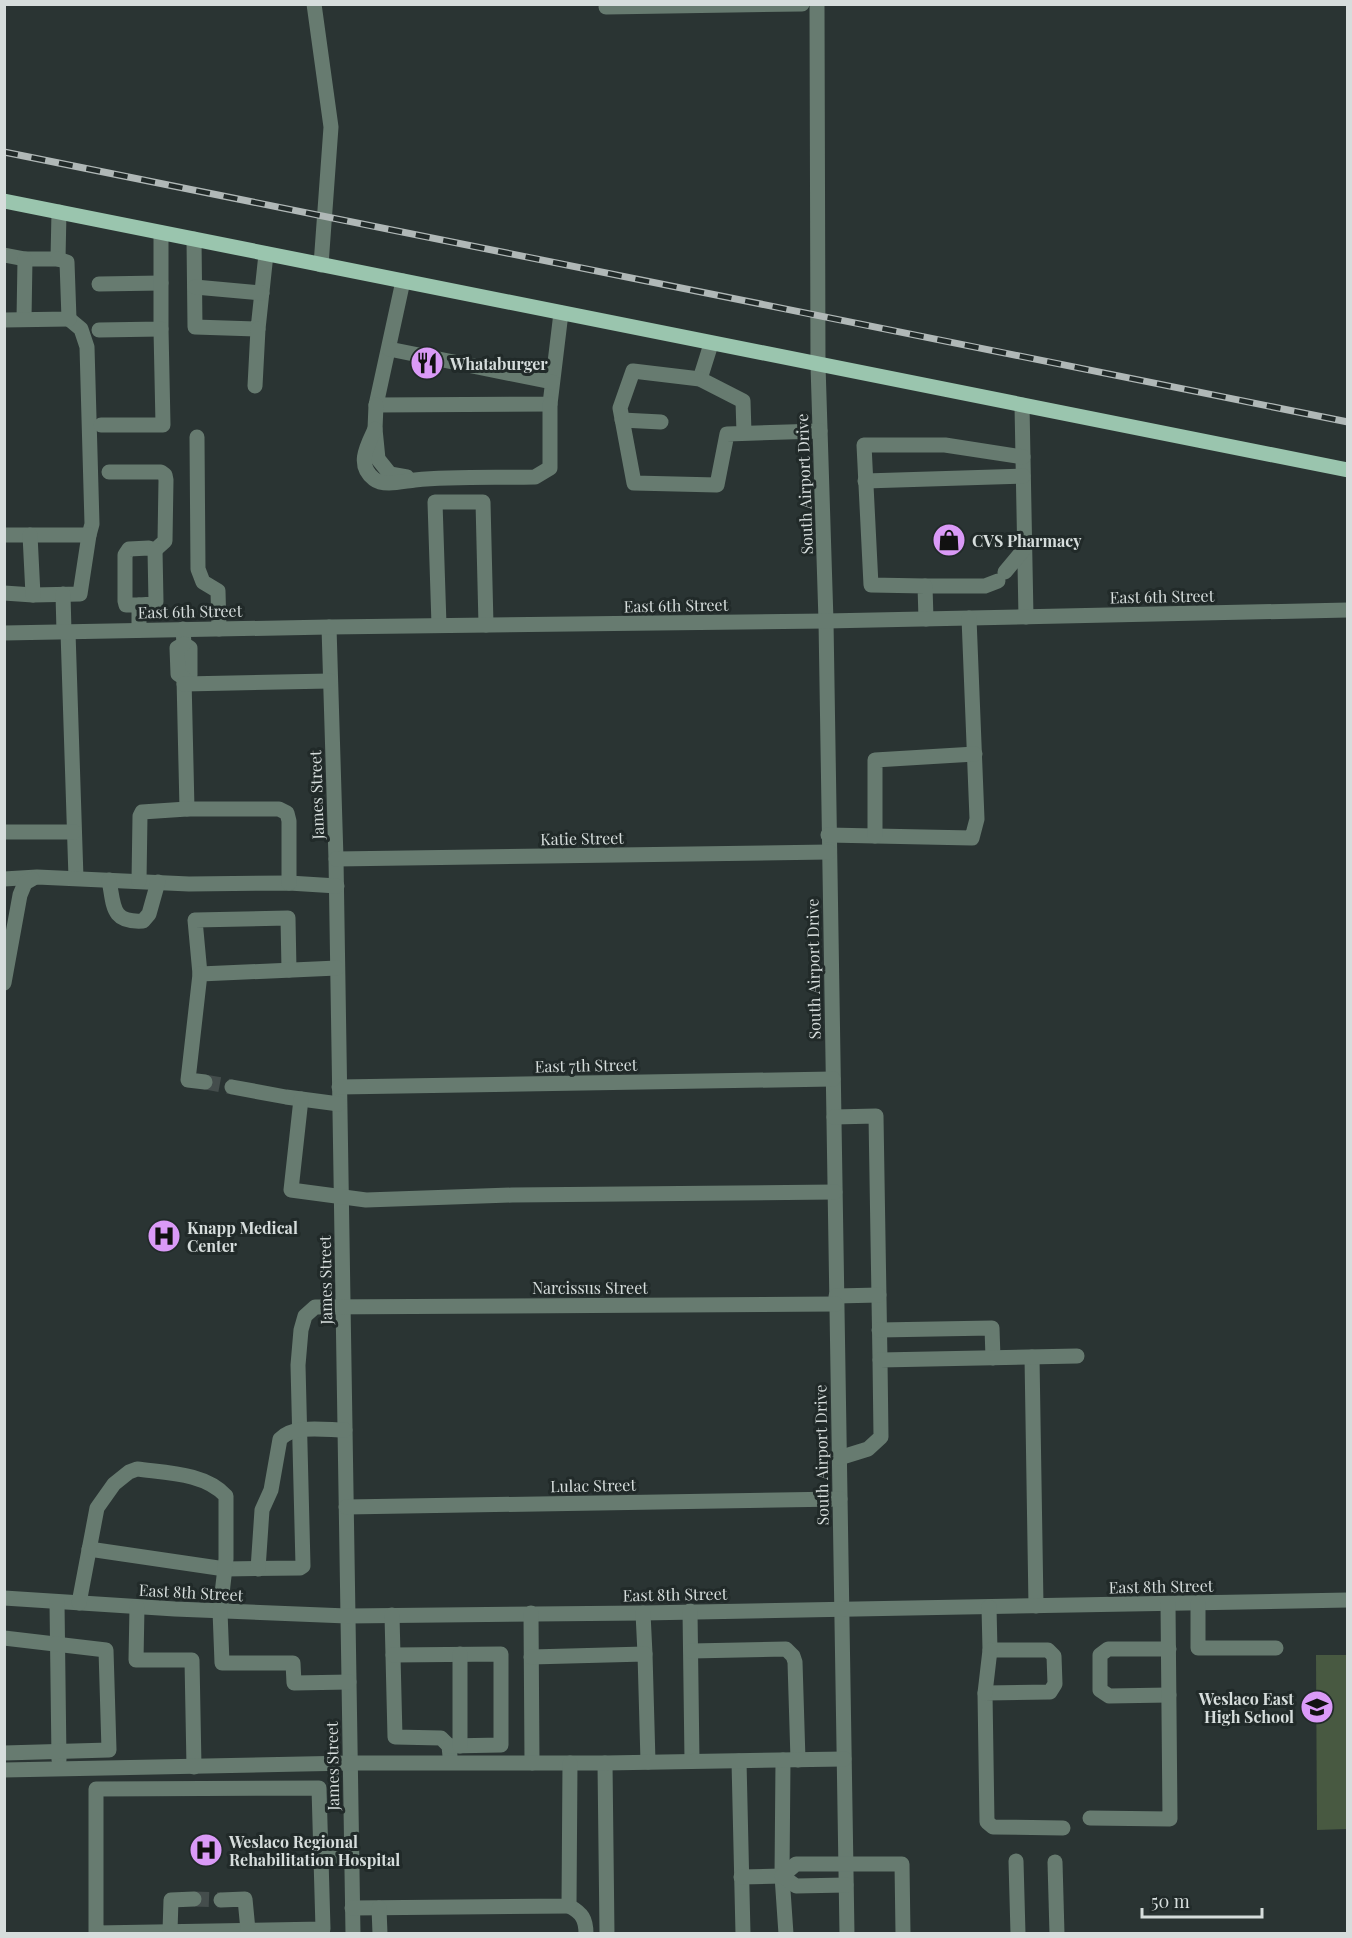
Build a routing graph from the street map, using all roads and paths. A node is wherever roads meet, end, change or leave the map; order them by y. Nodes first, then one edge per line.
1 (314, 4) edge
2 (802, 4) edge
3 (817, 4) edge
4 (606, 8) dead end
5 (4, 201) edge
6 (58, 212) junction
7 (161, 233) junction
8 (194, 239) junction
9 (266, 254) junction
10 (4, 255) edge
11 (25, 259) junction
12 (58, 259) junction
13 (321, 265) junction
14 (403, 281) junction
15 (99, 284) dead end
16 (161, 284) junction
17 (195, 287) junction
18 (262, 293) junction
19 (561, 313) junction
20 (24, 319) junction
21 (69, 319) junction
22 (4, 320) edge
23 (161, 329) junction
24 (258, 329) junction
25 (99, 330) dead end
26 (711, 344) junction
27 (389, 350) junction
28 (818, 365) junction
29 (700, 380) junction
30 (552, 382) junction
31 (255, 386) dead end
32 (550, 404) junction
33 (376, 405) junction
34 (1022, 405) junction
35 (622, 420) junction
36 (661, 422) dead end
37 (101, 425) dead end
38 (820, 431) junction
39 (744, 434) junction
40 (197, 437) dead end
41 (1023, 457) junction
42 (1347, 470) edge
43 (109, 472) dead end
44 (1023, 476) junction
45 (866, 481) junction
46 (4, 535) edge
47 (30, 535) junction
48 (89, 535) junction
49 (1025, 548) junction
50 (154, 550) junction
51 (925, 586) junction
52 (4, 593) edge
53 (63, 594) junction
54 (33, 595) junction
55 (139, 605) junction
56 (1347, 610) edge
57 (1026, 617) junction
58 (969, 618) junction
59 (926, 619) junction
60 (826, 621) junction
61 (439, 625) junction
62 (486, 625) junction
63 (328, 627) junction
64 (219, 629) junction
65 (139, 630) junction
66 (66, 632) junction
67 (4, 633) edge
68 (183, 637) junction
69 (184, 681) junction
70 (330, 681) junction
71 (975, 754) junction
72 (187, 809) junction
73 (4, 832) edge
74 (74, 832) junction
75 (828, 835) junction
76 (875, 836) junction
77 (829, 852) junction
78 (336, 859) junction
79 (76, 878) junction
80 (4, 879) edge
81 (32, 879) junction
82 (109, 880) junction
83 (139, 881) junction
84 (158, 882) junction
85 (290, 883) junction
86 (336, 886) junction
87 (338, 968) junction
88 (289, 970) junction
89 (200, 974) junction
90 (4, 983) edge
91 (833, 1079) junction
92 (205, 1082) tunnel mouth
93 (232, 1087) tunnel mouth
94 (339, 1087) junction
95 (301, 1099) junction
96 (339, 1104) junction
97 (834, 1117) junction
98 (835, 1192) junction
99 (341, 1196) junction
100 (879, 1295) junction
101 (836, 1300) junction
102 (344, 1306) junction
103 (879, 1330) junction
104 (1077, 1356) dead end
105 (1032, 1357) junction
106 (993, 1358) junction
107 (880, 1360) junction
108 (345, 1430) junction
109 (300, 1431) junction
110 (839, 1458) junction
111 (840, 1499) junction
112 (346, 1507) junction
113 (89, 1549) junction
114 (225, 1569) junction
115 (258, 1569) junction
116 (4, 1598) edge
117 (1347, 1600) edge
118 (57, 1602) junction
119 (79, 1603) junction
120 (1198, 1603) junction
121 (1168, 1604) junction
122 (1036, 1606) junction
123 (137, 1607) junction
124 (989, 1607) junction
125 (842, 1610) junction
126 (220, 1611) junction
127 (690, 1611) junction
128 (644, 1613) junction
129 (531, 1614) junction
130 (392, 1615) junction
131 (347, 1616) junction
132 (4, 1638) edge
133 (57, 1644) junction
134 (1276, 1648) dead end
135 (1169, 1649) junction
136 (990, 1650) junction
137 (691, 1651) junction
138 (460, 1654) junction
139 (645, 1654) junction
140 (393, 1655) junction
141 (531, 1657) junction
142 (349, 1683) junction
143 (985, 1693) junction
144 (1169, 1695) junction
145 (454, 1746) junction
146 (59, 1752) junction
147 (4, 1753) edge
148 (844, 1759) junction
149 (791, 1760) junction
150 (692, 1761) junction
151 (739, 1761) junction
152 (648, 1762) junction
153 (450, 1763) junction
154 (532, 1763) junction
155 (570, 1763) junction
156 (605, 1763) junction
157 (351, 1764) junction
158 (200, 1767) junction
159 (59, 1769) junction
160 (4, 1770) edge
161 (206, 1788) junction
162 (1090, 1818) dead end
163 (1063, 1828) dead end
164 (351, 1857) junction
165 (321, 1858) junction
166 (1016, 1861) dead end
167 (1055, 1862) dead end
168 (845, 1863) junction
169 (782, 1876) junction
170 (741, 1877) junction
171 (846, 1885) junction
172 (194, 1899) tunnel mouth
173 (221, 1900) tunnel mouth
174 (569, 1906) junction
175 (352, 1908) junction
176 (379, 1908) junction
177 (248, 1930) junction
178 (170, 1931) junction
179 (206, 1932) edge
180 (352, 1934) edge
181 (380, 1934) edge
182 (586, 1934) edge
183 (606, 1934) edge
184 (743, 1934) edge
185 (786, 1934) edge
186 (847, 1934) edge
187 (903, 1934) edge
188 (1017, 1934) edge
189 (1057, 1934) edge

1 - 13 street
2 - 4 street
3 - 28 street, South Airport Drive
5 - 6 main road
6 - 7 main road
6 - 12 street
7 - 8 main road
7 - 16 street
8 - 9 main road
8 - 17 street
9 - 13 main road
9 - 18 street
10 - 11 street
11 - 12 street
11 - 20 street
12 - 21 street
13 - 14 main road
14 - 19 main road
14 - 27 street
15 - 16 street
16 - 23 street
17 - 18 street
17 - 24 street
18 - 24 street
19 - 26 main road
19 - 30 street
20 - 21 street
20 - 22 street
21 - 48 street
23 - 25 street
23 - 37 street
24 - 31 street
26 - 28 main road
26 - 29 street
27 - 30 street
27 - 33 street
28 - 34 main road
28 - 38 street, South Airport Drive
29 - 35 street
29 - 39 street
30 - 32 street
32 - 33 street
32 - 33 street
34 - 41 street
34 - 42 main road
35 - 36 street
35 - 39 street
38 - 39 street
38 - 60 street, South Airport Drive
40 - 64 street
41 - 44 street
41 - 45 street
43 - 50 street
44 - 45 street
44 - 49 street
45 - 51 street
46 - 47 street
47 - 48 street
47 - 54 street
48 - 53 street
49 - 51 street
49 - 57 street
50 - 55 street
50 - 55 street
51 - 59 street
52 - 54 street
53 - 54 street
53 - 66 street
55 - 65 street
56 - 57 street, East 6th Street
57 - 58 street, East 6th Street
58 - 59 street, East 6th Street
58 - 71 street
59 - 60 street, East 6th Street
60 - 62 street, East 6th Street
60 - 75 street, South Airport Drive
61 - 62 street, East 6th Street
61 - 62 street
61 - 63 street, East 6th Street
63 - 64 street, East 6th Street
63 - 70 street, James Street
64 - 68 street, East 6th Street
65 - 66 street, East 6th Street
65 - 68 street, East 6th Street
66 - 67 street, East 6th Street
66 - 74 street
68 - 69 street
69 - 70 street
69 - 72 street
70 - 78 street, James Street
71 - 76 street
71 - 76 street
72 - 83 street
72 - 85 street
73 - 74 street
74 - 79 street
75 - 76 street
75 - 77 street, South Airport Drive
77 - 78 street, Katie Street
77 - 91 street, South Airport Drive
78 - 86 street, James Street
79 - 81 street
79 - 82 street
80 - 81 street
81 - 90 street
82 - 83 street
82 - 84 street
83 - 84 street
84 - 85 street
85 - 86 street
86 - 87 street, James Street
87 - 88 street
87 - 94 street, James Street
88 - 89 street
88 - 89 street
89 - 92 street
91 - 94 street, East 7th Street
91 - 97 street, South Airport Drive
93 - 95 street
94 - 96 street, James Street
95 - 96 street
95 - 99 street
96 - 99 street, James Street
97 - 98 street, South Airport Drive
97 - 100 street
98 - 99 street
98 - 101 street, South Airport Drive
99 - 102 street, James Street
100 - 101 street, Narcissus Street
100 - 103 street
101 - 102 street, Narcissus Street
101 - 110 street, South Airport Drive
102 - 108 street, James Street
102 - 109 street, Narcissus Street
103 - 106 street
103 - 107 street
104 - 105 street
105 - 106 street
105 - 122 street
106 - 107 street
107 - 110 street
108 - 109 street
108 - 112 street, James Street
109 - 115 street
109 - 115 street, Narcissus Street
110 - 111 street, South Airport Drive
111 - 112 street, Lulac Street
111 - 125 street, South Airport Drive
112 - 131 street, James Street
113 - 114 street
113 - 114 street
113 - 119 street
114 - 115 street
114 - 126 street
116 - 118 street, East 8th Street
117 - 120 street, East 8th Street
118 - 119 street, East 8th Street
118 - 133 street
119 - 123 street, East 8th Street
120 - 121 street, East 8th Street
120 - 134 street
121 - 122 street, East 8th Street
121 - 135 street
122 - 124 street, East 8th Street
123 - 126 street, East 8th Street
123 - 158 street
124 - 125 street, East 8th Street
124 - 136 street
125 - 127 street, East 8th Street
125 - 148 street, South Airport Drive
126 - 131 street, East 8th Street
126 - 142 street
127 - 128 street, East 8th Street
127 - 137 street
128 - 129 street, East 8th Street
128 - 139 street
129 - 130 street, East 8th Street
129 - 141 street
130 - 131 street, East 8th Street
130 - 140 street
131 - 142 street, James Street
132 - 133 street
133 - 146 street
133 - 146 street
135 - 144 street
135 - 144 street
136 - 143 street
136 - 143 street
137 - 149 street
137 - 150 street
138 - 140 street
138 - 145 street
138 - 145 street
139 - 141 street
139 - 152 street
140 - 145 street
141 - 154 street
142 - 157 street, James Street
143 - 163 street
144 - 162 street
145 - 153 street
146 - 147 street
146 - 159 street
148 - 149 street
148 - 168 street, South Airport Drive
149 - 151 street
149 - 169 street
150 - 151 street
150 - 152 street
151 - 170 street
152 - 156 street
153 - 154 street
153 - 157 street
154 - 155 street
155 - 156 street
155 - 174 street
156 - 183 street
157 - 158 street
157 - 164 street, James Street
158 - 159 street
158 - 161 street
159 - 160 street
161 - 165 street
161 - 178 street
164 - 165 street
164 - 175 street, James Street
165 - 177 street
166 - 188 street
167 - 189 street
168 - 169 street
168 - 171 street, South Airport Drive
168 - 187 street
169 - 170 street
169 - 171 street
169 - 185 street
170 - 184 street
171 - 186 street, South Airport Drive
172 - 178 street
173 - 177 street
174 - 176 street
174 - 182 street
175 - 176 street
175 - 180 street, James Street
176 - 181 street
177 - 179 street
178 - 179 street

